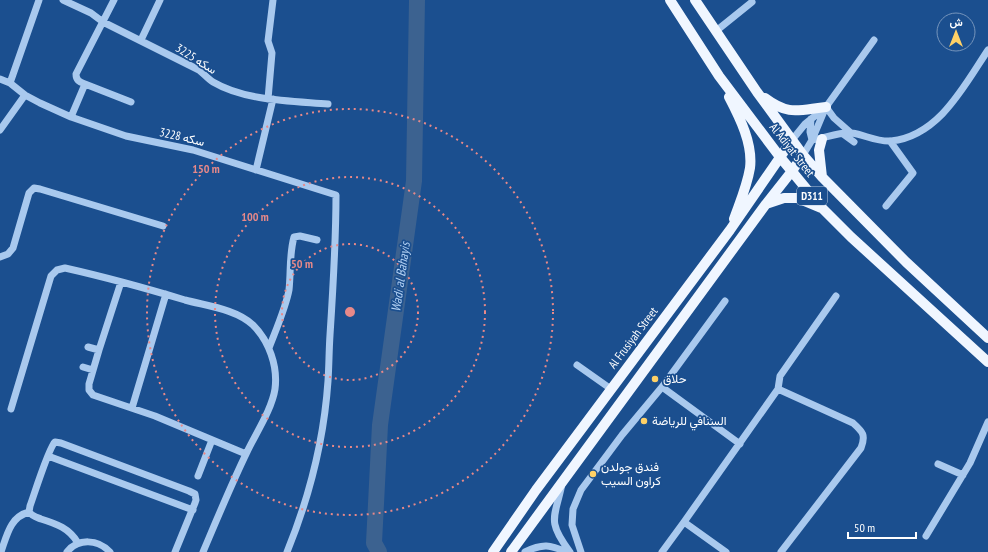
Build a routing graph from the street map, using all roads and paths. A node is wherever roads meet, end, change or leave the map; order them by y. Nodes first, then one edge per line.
1 (39, 0) edge
2 (63, 0) edge
3 (114, 0) edge
4 (160, 0) edge
5 (273, 0) edge
6 (670, 0) edge
7 (696, 0) edge
8 (752, 2) dead end
9 (103, 22) junction
10 (716, 31) junction
11 (141, 40) junction
12 (874, 40) dead end
13 (988, 50) edge
14 (719, 76) junction
15 (0, 79) edge
16 (10, 83) junction
17 (85, 84) junction
18 (757, 92) junction
19 (25, 95) junction
20 (270, 99) junction
21 (131, 102) dead end
22 (328, 104) dead end
23 (826, 107) junction
24 (71, 117) junction
25 (810, 120) junction
26 (0, 130) edge
27 (851, 133) junction
28 (843, 134) junction
29 (792, 140) junction
30 (817, 140) junction
31 (890, 141) junction
32 (854, 142) dead end
33 (803, 155) junction
34 (780, 157) junction
35 (256, 170) junction
36 (792, 171) junction
37 (822, 178) junction
38 (766, 204) junction
39 (886, 206) dead end
40 (823, 209) junction
41 (163, 226) dead end
42 (730, 230) junction
43 (317, 240) dead end
44 (0, 257) edge
45 (122, 282) junction
46 (166, 294) junction
47 (836, 296) dead end
48 (725, 301) dead end
49 (988, 338) edge
50 (88, 347) dead end
51 (269, 348) junction
52 (99, 350) junction
53 (988, 362) edge
54 (577, 365) dead end
55 (83, 367) dead end
56 (93, 370) junction
57 (662, 387) junction
58 (611, 389) junction
59 (778, 389) junction
60 (132, 408) junction
61 (12, 409) dead end
62 (988, 422) edge
63 (212, 440) junction
64 (740, 444) junction
65 (246, 454) junction
66 (48, 456) junction
67 (938, 464) dead end
68 (963, 475) junction
69 (198, 476) dead end
70 (563, 481) junction
71 (193, 510) junction
72 (29, 512) junction
73 (684, 522) junction
74 (926, 536) dead end
75 (78, 543) junction
76 (1, 552) edge
77 (67, 552) edge
78 (110, 552) edge
79 (175, 552) edge
80 (203, 552) edge
81 (287, 552) edge
82 (493, 552) edge
83 (511, 552) edge
84 (525, 552) edge
85 (569, 552) edge
86 (581, 552) edge
87 (662, 552) edge
88 (726, 552) edge
89 (781, 552) edge

1 - 16 street
2 - 9 street, سكه 3225
3 - 9 street
4 - 11 street
5 - 20 street
6 - 14 main road, Al Adiyat Street / D311
7 - 10 main road, Al Adiyat Street / D311
8 - 10 street
9 - 11 street, سكه 3225
9 - 17 street
10 - 18 main road, Al Adiyat Street / D311
11 - 20 street, سكه 3225
12 - 23 street
13 - 31 street
14 - 34 main road, Al Adiyat Street / D311
14 - 42 main road
15 - 16 street, سكه 3228
16 - 19 street, سكه 3228
17 - 21 street
17 - 24 street
18 - 23 main road
18 - 29 main road, Al Adiyat Street / D311
19 - 24 street, سكه 3228
19 - 26 street
20 - 22 street, سكه 3225
20 - 35 street
23 - 25 street
23 - 27 street
23 - 30 street
24 - 35 street, سكه 3228
25 - 29 street
25 - 30 street
27 - 28 street
27 - 31 street
28 - 30 street
28 - 32 street
29 - 33 main road, Al Adiyat Street / D311
29 - 34 main road, Al Frusiyah Street
30 - 33 street
30 - 37 main road
31 - 39 street
33 - 36 main road
33 - 37 main road, Al Adiyat Street / D311
34 - 36 main road, Al Adiyat Street / D311
34 - 42 main road, Al Frusiyah Street
35 - 81 street, سكه 3228
36 - 38 main road
36 - 40 main road, Al Adiyat Street / D311
37 - 49 main road, Al Adiyat Street / D311
38 - 40 main road
38 - 70 main road
40 - 53 main road, Al Adiyat Street / D311
41 - 44 street
42 - 58 main road, Al Frusiyah Street
43 - 51 street
45 - 46 street
45 - 52 street
45 - 61 street
46 - 51 street
46 - 60 street
47 - 59 street
48 - 57 street
50 - 52 street
51 - 65 street
52 - 56 street
54 - 58 street
55 - 56 street
56 - 60 street
57 - 64 street
57 - 86 street
58 - 82 main road, Al Frusiyah Street
59 - 64 street
59 - 89 street
60 - 63 street
62 - 68 street
63 - 65 street
63 - 69 street
64 - 73 street
65 - 80 street
66 - 71 street
66 - 71 street
66 - 72 street
67 - 68 street
68 - 74 street
70 - 83 main road
70 - 85 street
71 - 79 street
72 - 75 street
72 - 76 street
73 - 87 street
73 - 88 street
75 - 77 street
75 - 78 street
84 - 85 street

